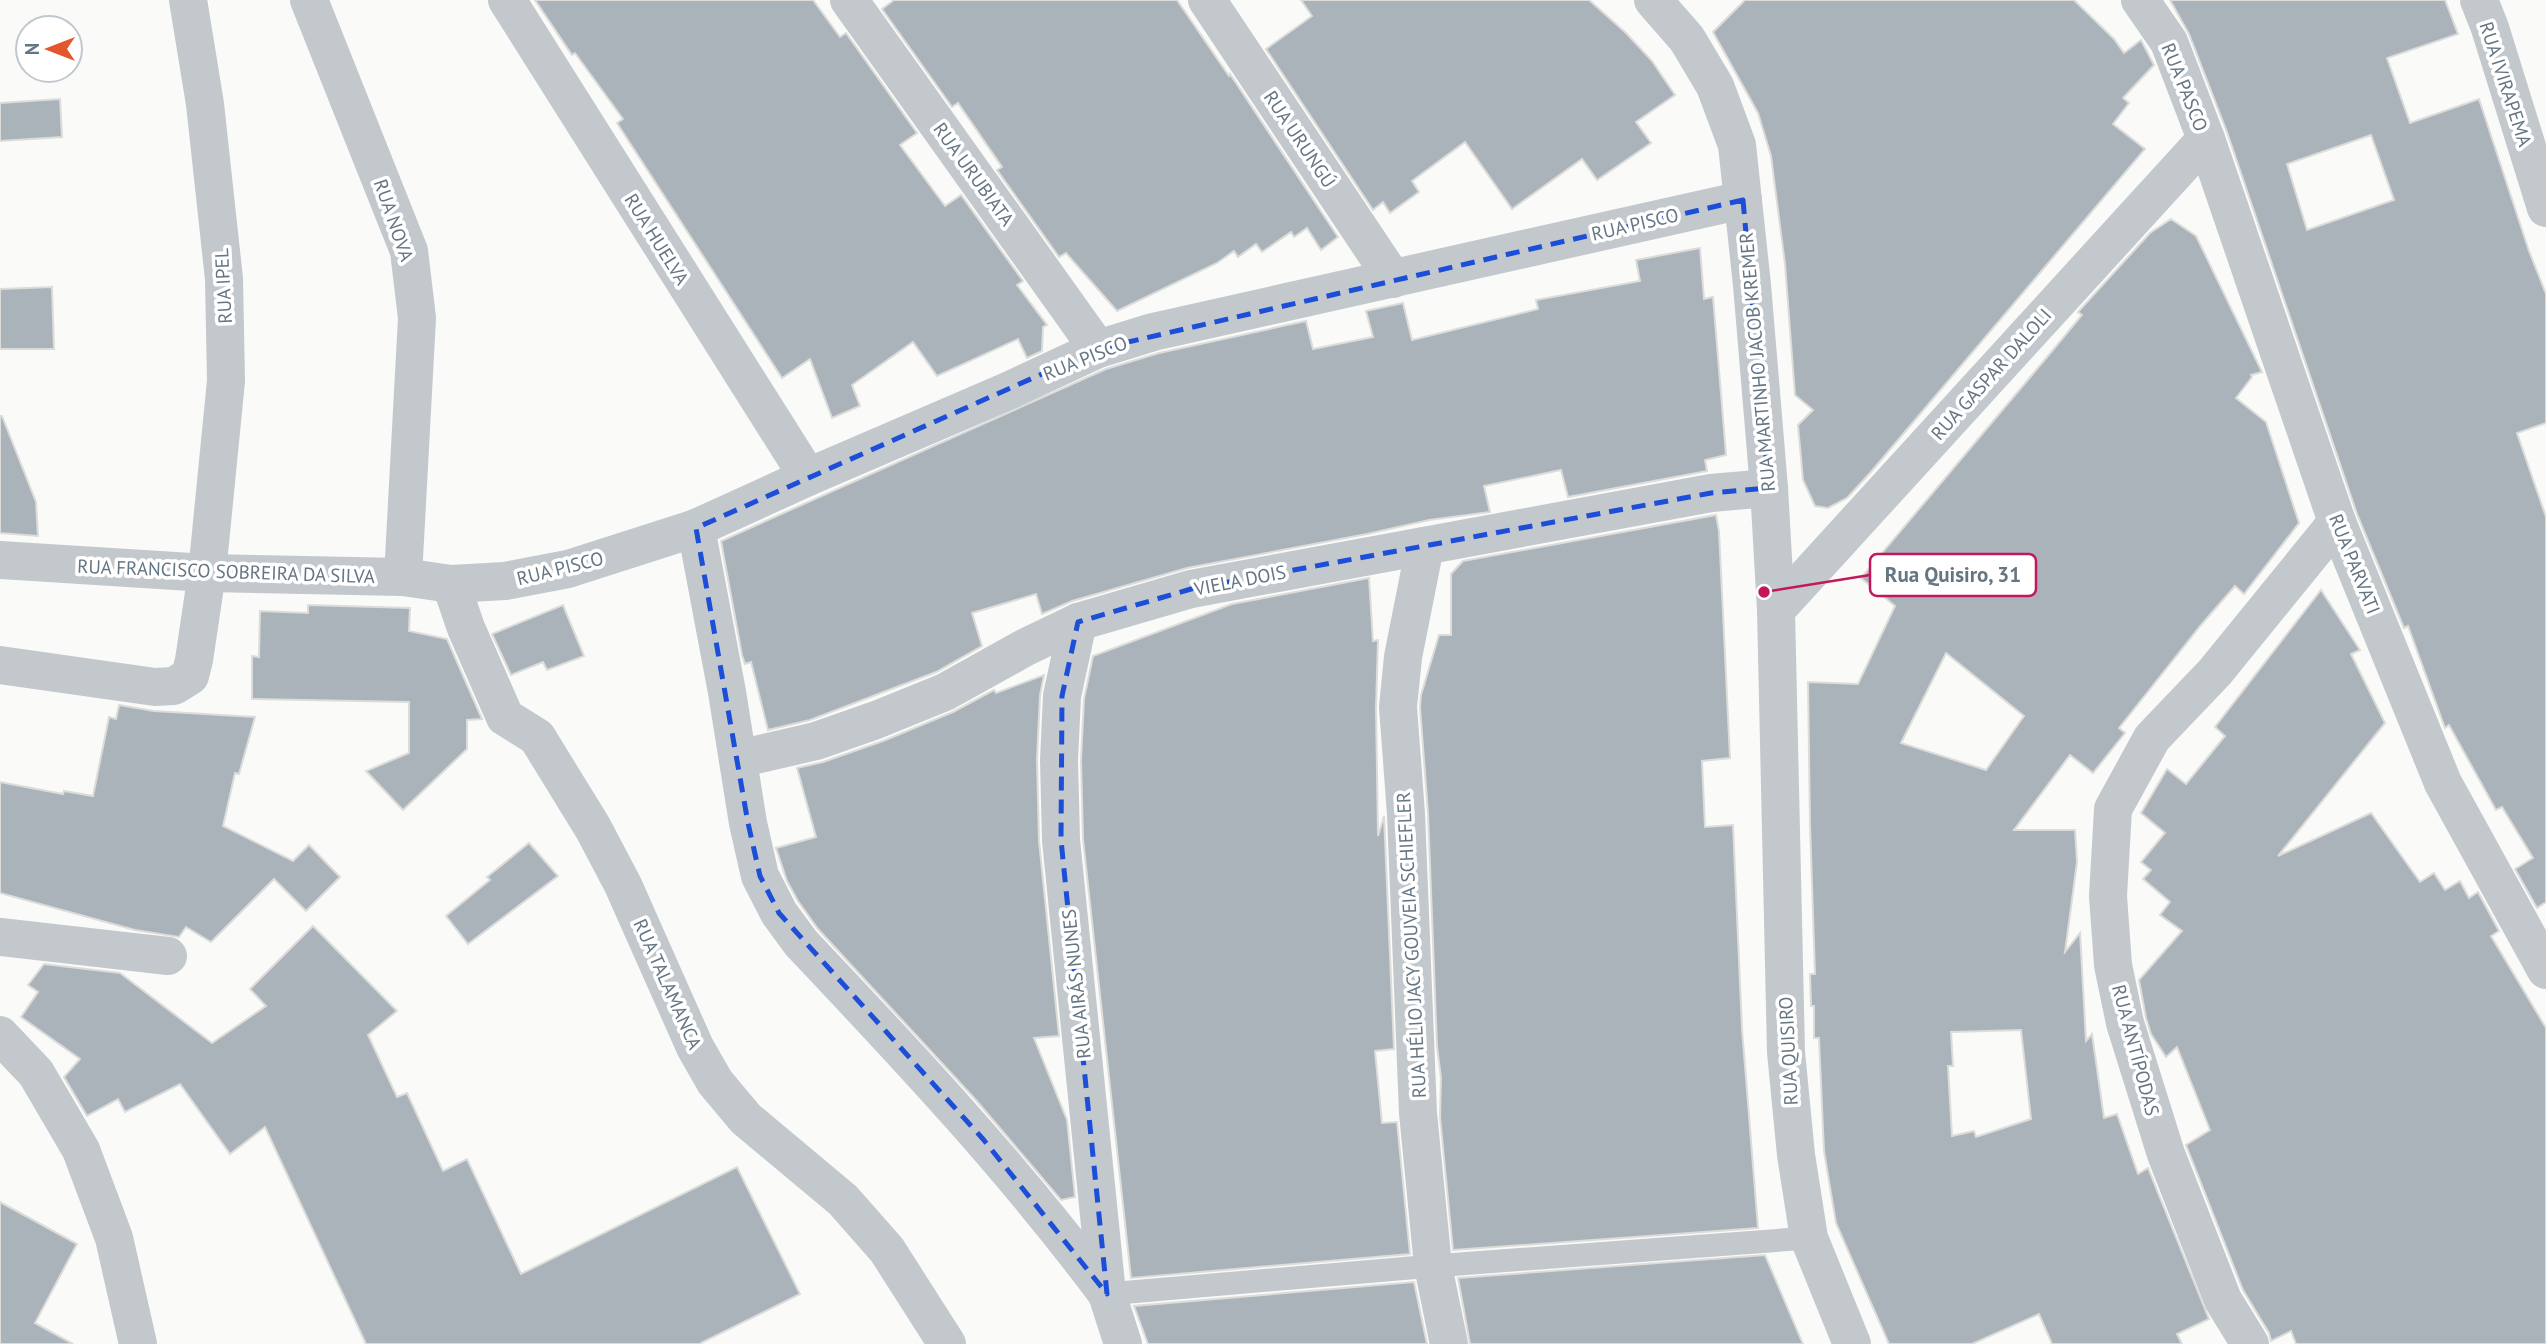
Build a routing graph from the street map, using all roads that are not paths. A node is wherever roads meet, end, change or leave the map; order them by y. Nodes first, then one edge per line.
1 (188, 0) edge
2 (309, 0) edge
3 (507, 0) edge
4 (849, 0) edge
5 (1207, 0) edge
6 (1653, 0) edge
7 (2140, 0) edge
8 (2479, 0) edge
9 (2207, 139) junction
10 (1742, 200) junction
11 (2546, 208) edge
12 (1393, 279) junction
13 (1098, 349) junction
14 (808, 477) junction
15 (1769, 488) junction
16 (2337, 522) junction
17 (695, 528) junction
18 (1425, 546) junction
19 (0, 560) edge
20 (207, 573) junction
21 (403, 577) junction
22 (452, 584) junction
23 (1776, 610) junction
24 (1078, 622) junction
25 (0, 665) edge
26 (1778, 748) joint
27 (738, 759) junction
28 (0, 937) edge
29 (168, 956) dead end
30 (2546, 971) edge
31 (0, 1035) edge
32 (1809, 1238) junction
33 (1433, 1266) junction
34 (1107, 1294) junction
35 (138, 1344) edge
36 (947, 1344) edge
37 (1123, 1344) edge
38 (1449, 1344) edge
39 (1852, 1344) edge
40 (2250, 1344) edge

1 - 20 street, RUA IPEL
2 - 21 street, RUA NOVA
3 - 14 street, RUA HUELVA
4 - 13 street, RUA URUBIATA
5 - 12 street, RUA URUNGÚ
6 - 10 street, RUA MARTINHO JACOB KREMER
7 - 9 street, RUA PASCO
8 - 11 street, RUA IVIRAPEMA
9 - 16 street, RUA PARVATI
9 - 23 street, RUA GASPAR DALOLI
10 - 12 street, RUA PISCO
10 - 15 street, RUA MARTINHO JACOB KREMER
12 - 13 street, RUA PISCO
13 - 14 street, RUA PISCO
14 - 17 street, RUA PISCO
15 - 18 street, VIELA DOIS
15 - 23 street, RUA MARTINHO JACOB KREMER
16 - 30 street, RUA PARVATI
16 - 40 street, RUA ANTÍPODAS
17 - 22 street, RUA PISCO
17 - 27 street
18 - 24 street, VIELA DOIS
18 - 33 street, RUA HÉLIO JACY GOUVEIA SCHIEFLER
19 - 20 street, RUA FRANCISCO SOBREIRA DA SILVA
20 - 21 street, RUA FRANCISCO SOBREIRA DA SILVA
20 - 25 street, RUA IPEL
21 - 22 street, RUA FRANCISCO SOBREIRA DA SILVA
22 - 36 street, RUA TALAMANCA
23 - 26 street, RUA MARTINHO JACOB KREMER
24 - 27 street, VIELA DOIS
24 - 34 street, RUA AIRÁS NUNES
26 - 32 street, RUA QUISIRO
27 - 34 street
28 - 29 street
31 - 35 street
32 - 33 lane
32 - 39 street, RUA QUISIRO
33 - 34 lane
33 - 38 street, RUA HÉLIO JACY GOUVEIA SCHIEFLER
34 - 37 street, RUA AIRÁS NUNES

